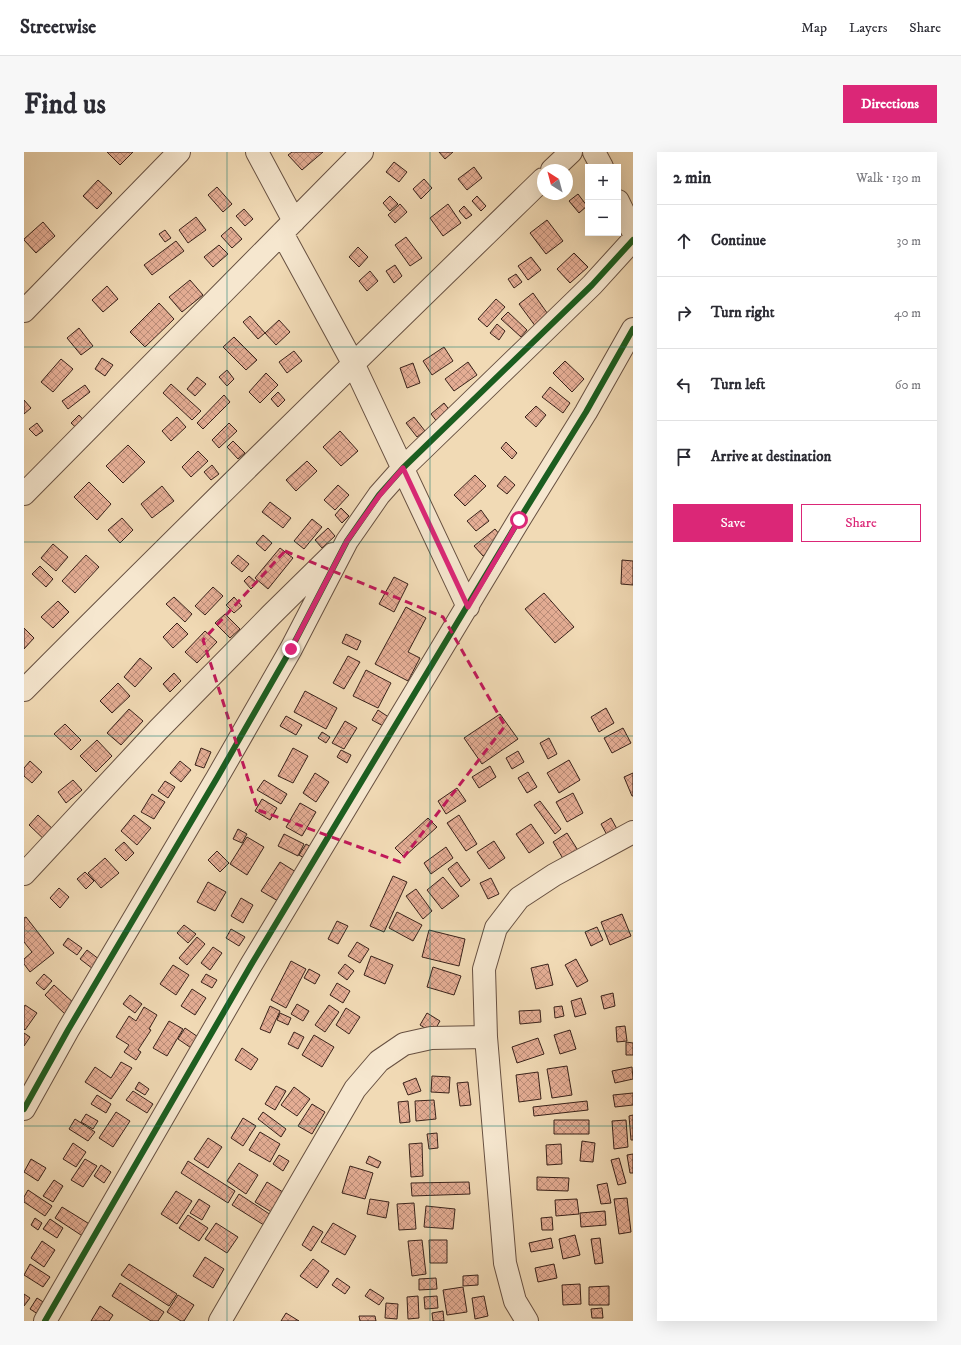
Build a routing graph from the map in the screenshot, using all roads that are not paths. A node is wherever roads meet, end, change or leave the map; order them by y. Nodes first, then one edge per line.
1 (179, 152) edge
2 (257, 152) edge
3 (362, 152) edge
4 (571, 152) edge
5 (594, 152) edge
6 (558, 164) edge
7 (600, 164) edge
8 (537, 185) edge
9 (621, 207) edge
10 (288, 227) junction
11 (633, 232) edge
12 (633, 240) edge
13 (24, 311) edge
14 (633, 329) edge
15 (353, 363) junction
16 (403, 468) junction
17 (24, 494) edge
18 (347, 541) junction
19 (468, 607) junction
20 (24, 690) edge
21 (631, 837) edge
22 (24, 874) edge
23 (486, 1037) junction
24 (32, 1085) edge
25 (24, 1109) edge
26 (45, 1321) edge
27 (220, 1321) edge
28 (527, 1321) edge

1 - 13 street
2 - 10 street
3 - 10 street
4 - 6 street
5 - 7 street
8 - 15 street
9 - 11 street
10 - 15 street
10 - 17 street
12 - 16 street
14 - 19 street
15 - 16 street
15 - 20 street
16 - 18 street
16 - 19 street
18 - 22 street
18 - 24 street
19 - 26 street
21 - 23 street
23 - 27 street
23 - 28 street
24 - 25 street

